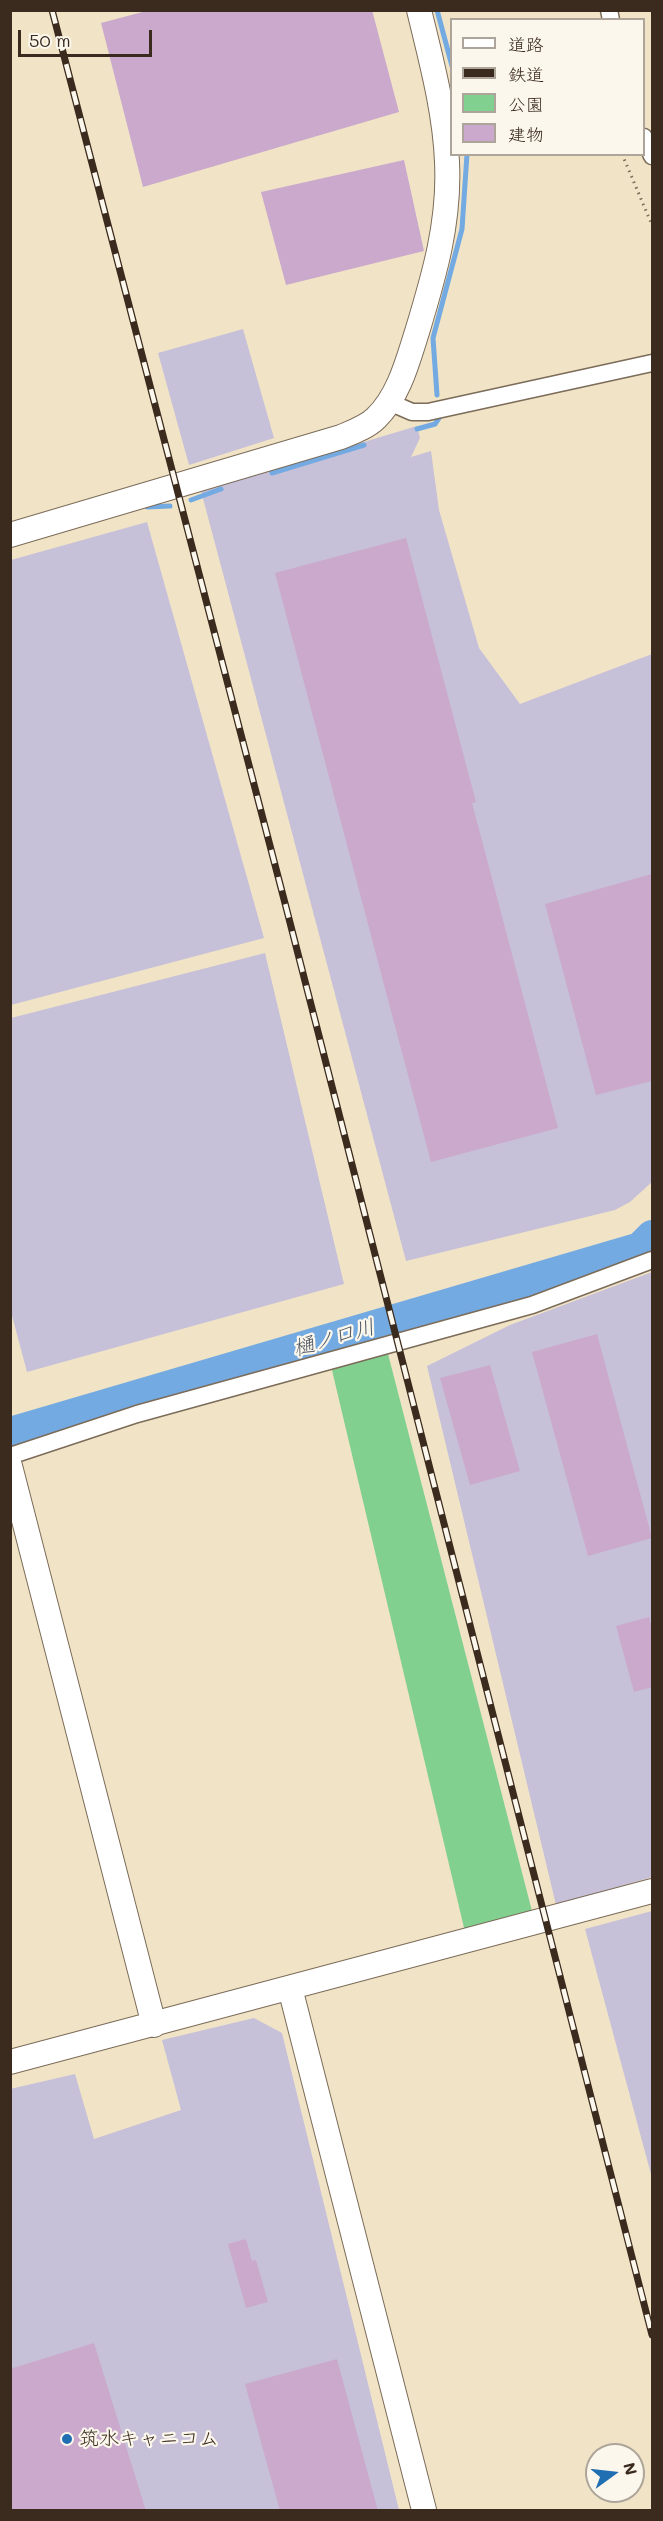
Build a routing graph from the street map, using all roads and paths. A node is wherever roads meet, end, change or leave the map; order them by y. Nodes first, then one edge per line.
1 (419, 10) edge
2 (645, 139) edge
3 (623, 156) edge
4 (652, 156) edge
5 (652, 225) edge
6 (652, 363) edge
7 (389, 402) junction
8 (10, 535) edge
9 (652, 1260) edge
10 (10, 1456) edge
11 (10, 1466) edge
12 (652, 1891) edge
13 (290, 1988) junction
14 (154, 2025) junction
15 (10, 2062) edge
16 (424, 2511) edge

1 - 7 street
2 - 4 street
3 - 5 path
6 - 7 street
7 - 8 street
9 - 10 street
11 - 14 street
12 - 13 street
13 - 14 street
13 - 16 street
14 - 15 street

